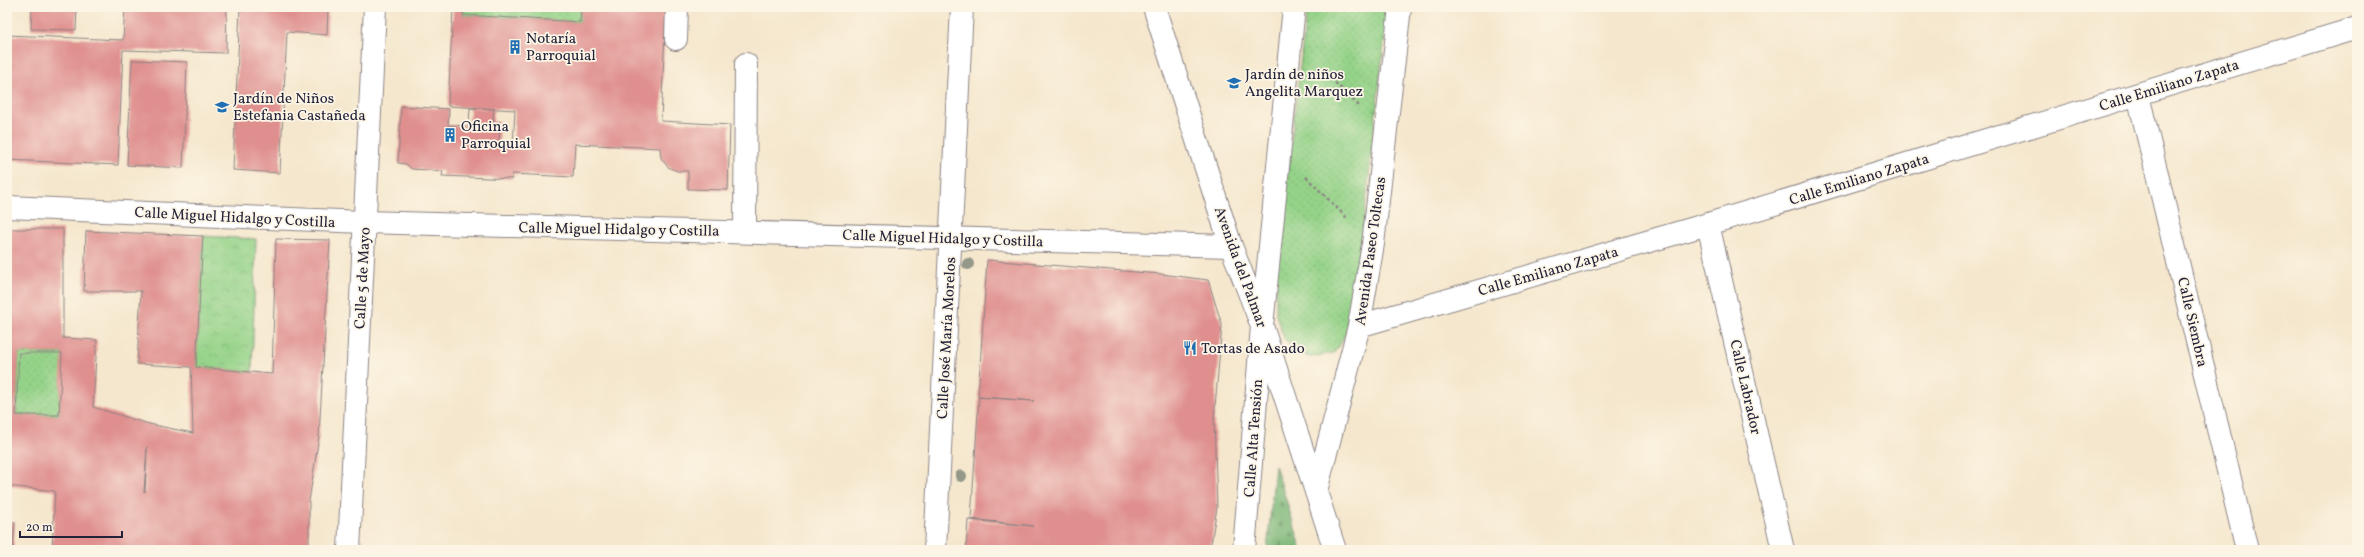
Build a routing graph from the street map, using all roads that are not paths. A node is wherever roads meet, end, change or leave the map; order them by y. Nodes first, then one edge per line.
1 (375, 7) edge
2 (678, 7) edge
3 (962, 7) edge
4 (1154, 7) edge
5 (1294, 7) edge
6 (1400, 7) edge
7 (2357, 28) edge
8 (676, 39) dead end
9 (746, 64) dead end
10 (2138, 95) junction
11 (7, 207) edge
12 (364, 222) junction
13 (1708, 224) junction
14 (745, 232) junction
15 (951, 239) junction
16 (1231, 246) junction
17 (1262, 326) junction
18 (1359, 326) junction
19 (1316, 492) junction
20 (349, 550) edge
21 (935, 550) edge
22 (1244, 550) edge
23 (1335, 550) edge
24 (1783, 550) edge
25 (2248, 550) edge

1 - 12 street, Calle 5 de Mayo
2 - 8 street
3 - 15 street, Calle José María Morelos
4 - 16 street, Avenida del Palmar
5 - 17 street
6 - 18 street, Avenida Paseo Toltecas
7 - 10 street, Calle Emiliano Zapata
9 - 14 street
10 - 13 street, Calle Emiliano Zapata
10 - 25 street, Calle Siembra
11 - 12 street, Calle Miguel Hidalgo y Costilla
12 - 14 street, Calle Miguel Hidalgo y Costilla
12 - 20 street, Calle 5 de Mayo
13 - 18 street, Calle Emiliano Zapata
13 - 24 street, Calle Labrador
14 - 15 street, Calle Miguel Hidalgo y Costilla
15 - 16 street, Calle Miguel Hidalgo y Costilla
15 - 21 street, Calle José María Morelos
16 - 17 street, Avenida del Palmar
17 - 19 street, Avenida del Palmar
17 - 22 street, Calle Alta Tensión
18 - 19 street, Avenida Paseo Toltecas
19 - 23 street, Avenida del Palmar

